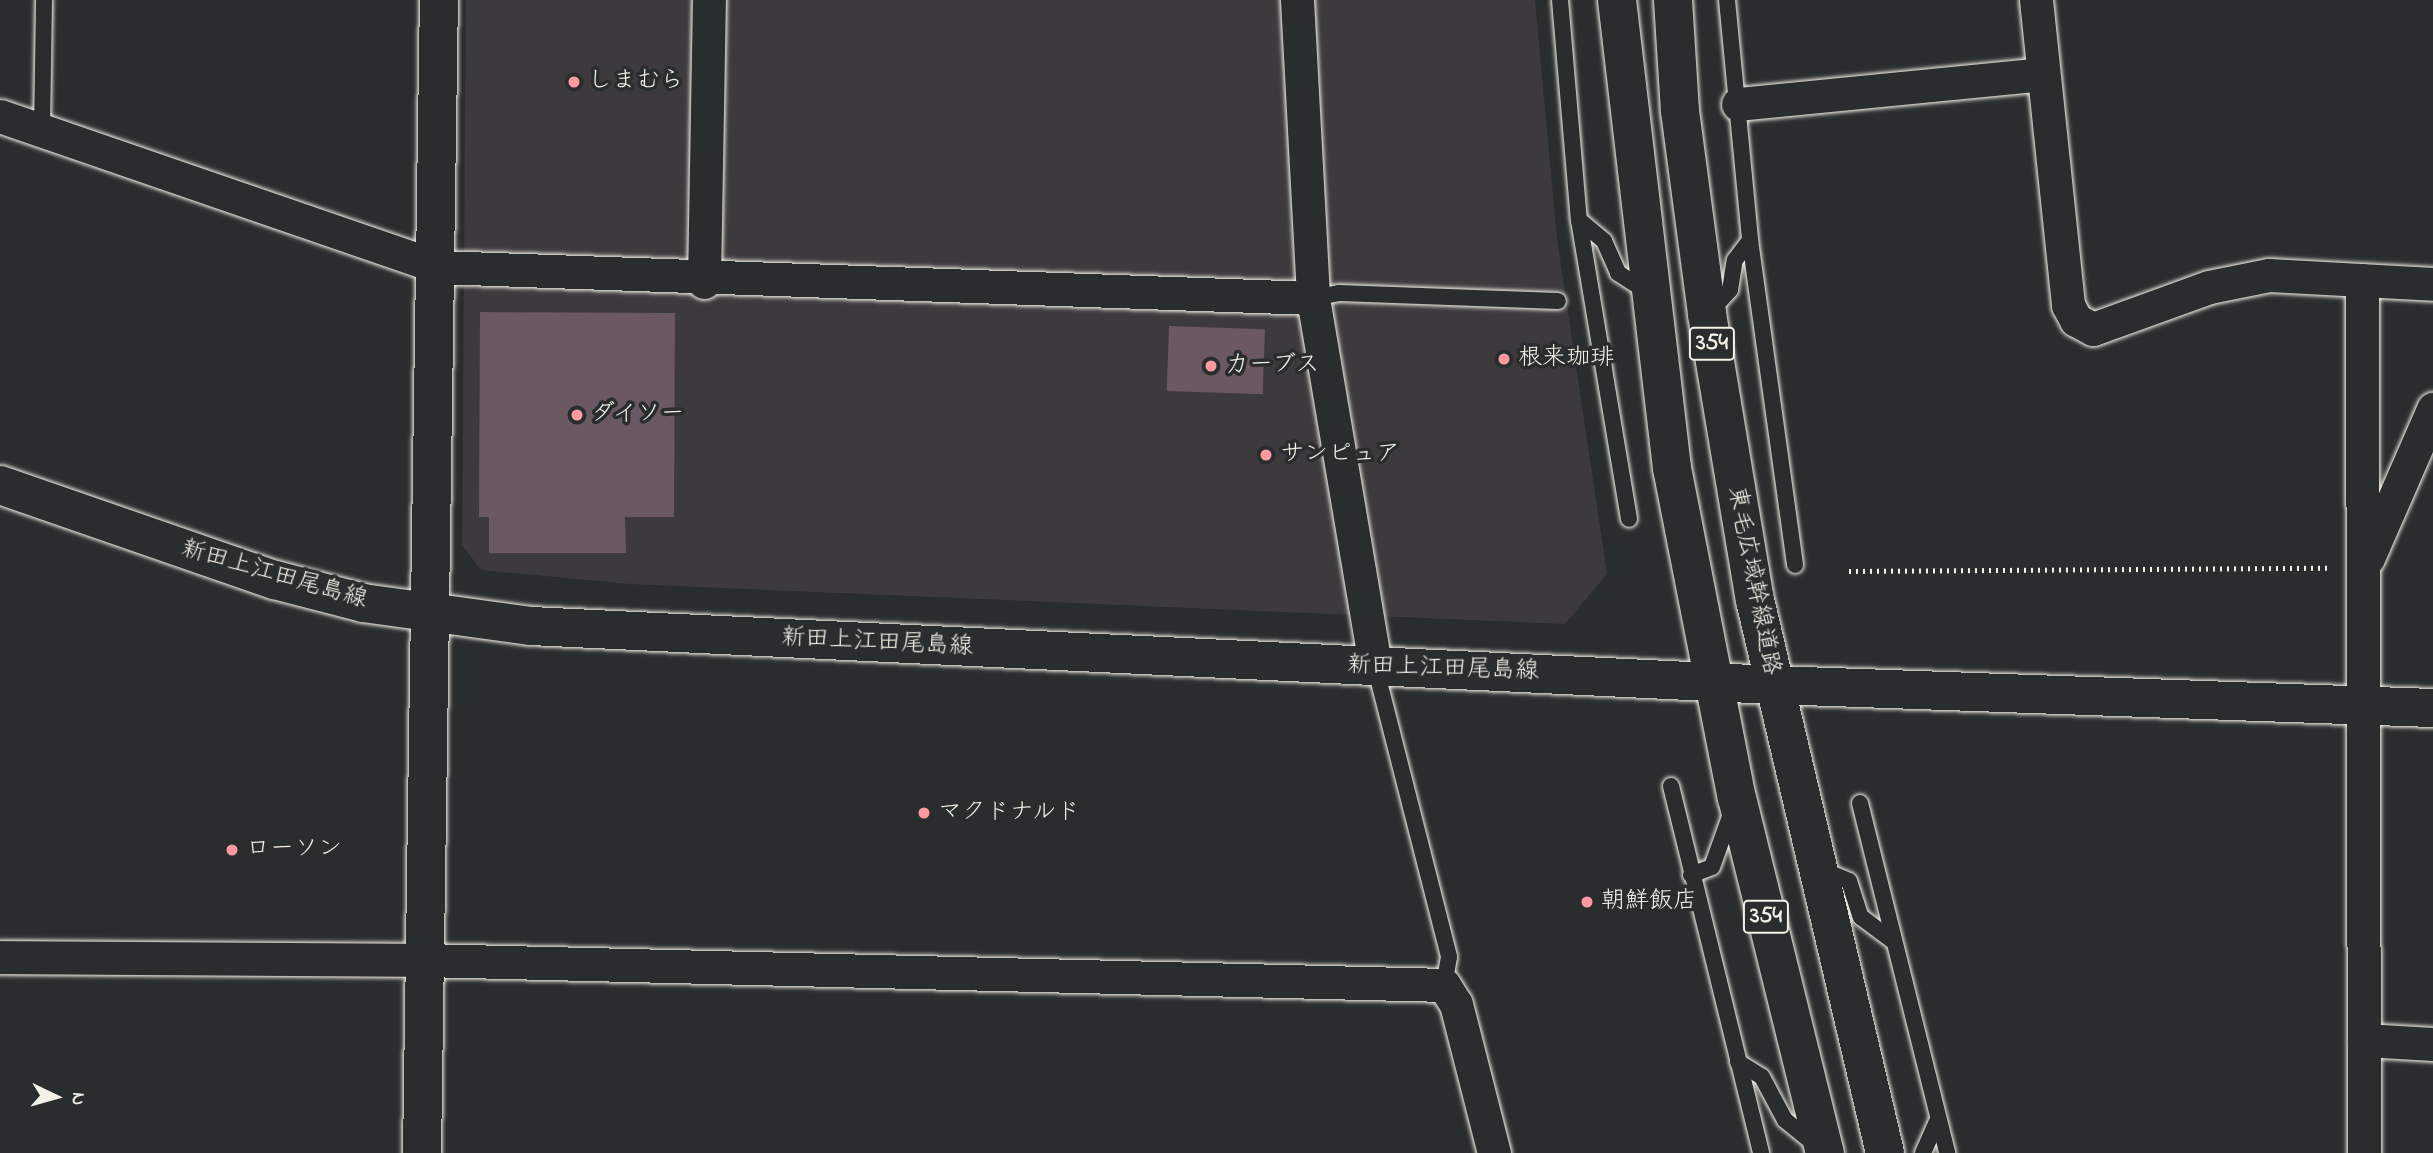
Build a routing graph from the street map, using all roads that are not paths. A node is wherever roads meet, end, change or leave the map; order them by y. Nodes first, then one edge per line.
1 (44, 0) edge
2 (439, 0) edge
3 (709, 0) edge
4 (1297, 0) edge
5 (1559, 0) edge
6 (1617, 0) edge
7 (1673, 0) edge
8 (2036, 0) edge
9 (1726, 1) edge
10 (2043, 74) junction
11 (1738, 104) junction
12 (0, 116) edge
13 (42, 130) junction
14 (1579, 220) junction
15 (1750, 240) junction
16 (438, 267) junction
17 (2362, 280) junction
18 (704, 282) junction
19 (2433, 284) edge
20 (1647, 292) junction
21 (1313, 298) junction
22 (1558, 301) dead end
23 (1707, 314) junction
24 (2433, 409) edge
25 (0, 485) edge
26 (1629, 519) dead end
27 (1795, 565) dead end
28 (2363, 568) junction
29 (428, 613) junction
30 (1374, 666) junction
31 (1715, 681) junction
32 (1774, 685) junction
33 (2364, 706) junction
34 (2433, 708) edge
35 (1671, 786) dead end
36 (1737, 798) junction
37 (1860, 803) dead end
38 (1814, 866) junction
39 (1692, 875) junction
40 (1892, 940) junction
41 (0, 957) edge
42 (424, 960) junction
43 (1444, 985) junction
44 (2364, 1040) junction
45 (2433, 1044) edge
46 (1738, 1062) junction
47 (1938, 1120) junction
48 (422, 1153) edge
49 (1494, 1153) edge
50 (1761, 1153) edge
51 (1825, 1153) edge
52 (1885, 1153) edge
53 (1923, 1153) edge
54 (1947, 1153) edge
55 (2364, 1153) edge

1 - 13 lane
2 - 16 main road
3 - 18 street
4 - 21 street
5 - 14 lane
6 - 20 main road, 354
7 - 23 main road, 東毛広域幹線道路 / 354
8 - 10 street
9 - 11 lane
10 - 11 street
10 - 17 street
11 - 15 lane
12 - 13 street
13 - 16 street
14 - 20 lane
14 - 26 lane
15 - 23 lane
15 - 27 lane
16 - 18 street
16 - 29 main road
17 - 19 street
17 - 28 street
18 - 21 street
20 - 31 main road, 354
21 - 22 lane
21 - 30 street
23 - 32 main road, 東毛広域幹線道路 / 354
24 - 28 street
25 - 29 main road, 新田上江田尾島線
28 - 33 street
29 - 30 main road, 新田上江田尾島線
29 - 42 main road
30 - 31 main road, 新田上江田尾島線
30 - 43 lane
31 - 32 main road, 新田上江田尾島線
31 - 36 main road, 354
32 - 33 main road, 新田上江田尾島線
32 - 38 main road, 東毛広域幹線道路 / 354
33 - 34 main road, 新田上江田尾島線
33 - 44 street
35 - 39 lane
36 - 39 lane
36 - 51 main road, 354
37 - 40 lane
38 - 40 lane
38 - 52 main road, 東毛広域幹線道路 / 354
39 - 46 lane
40 - 47 lane
41 - 42 street
42 - 43 street
42 - 48 main road
43 - 49 street
44 - 45 street
44 - 55 street
46 - 50 lane
46 - 51 lane
47 - 53 lane
47 - 54 lane

